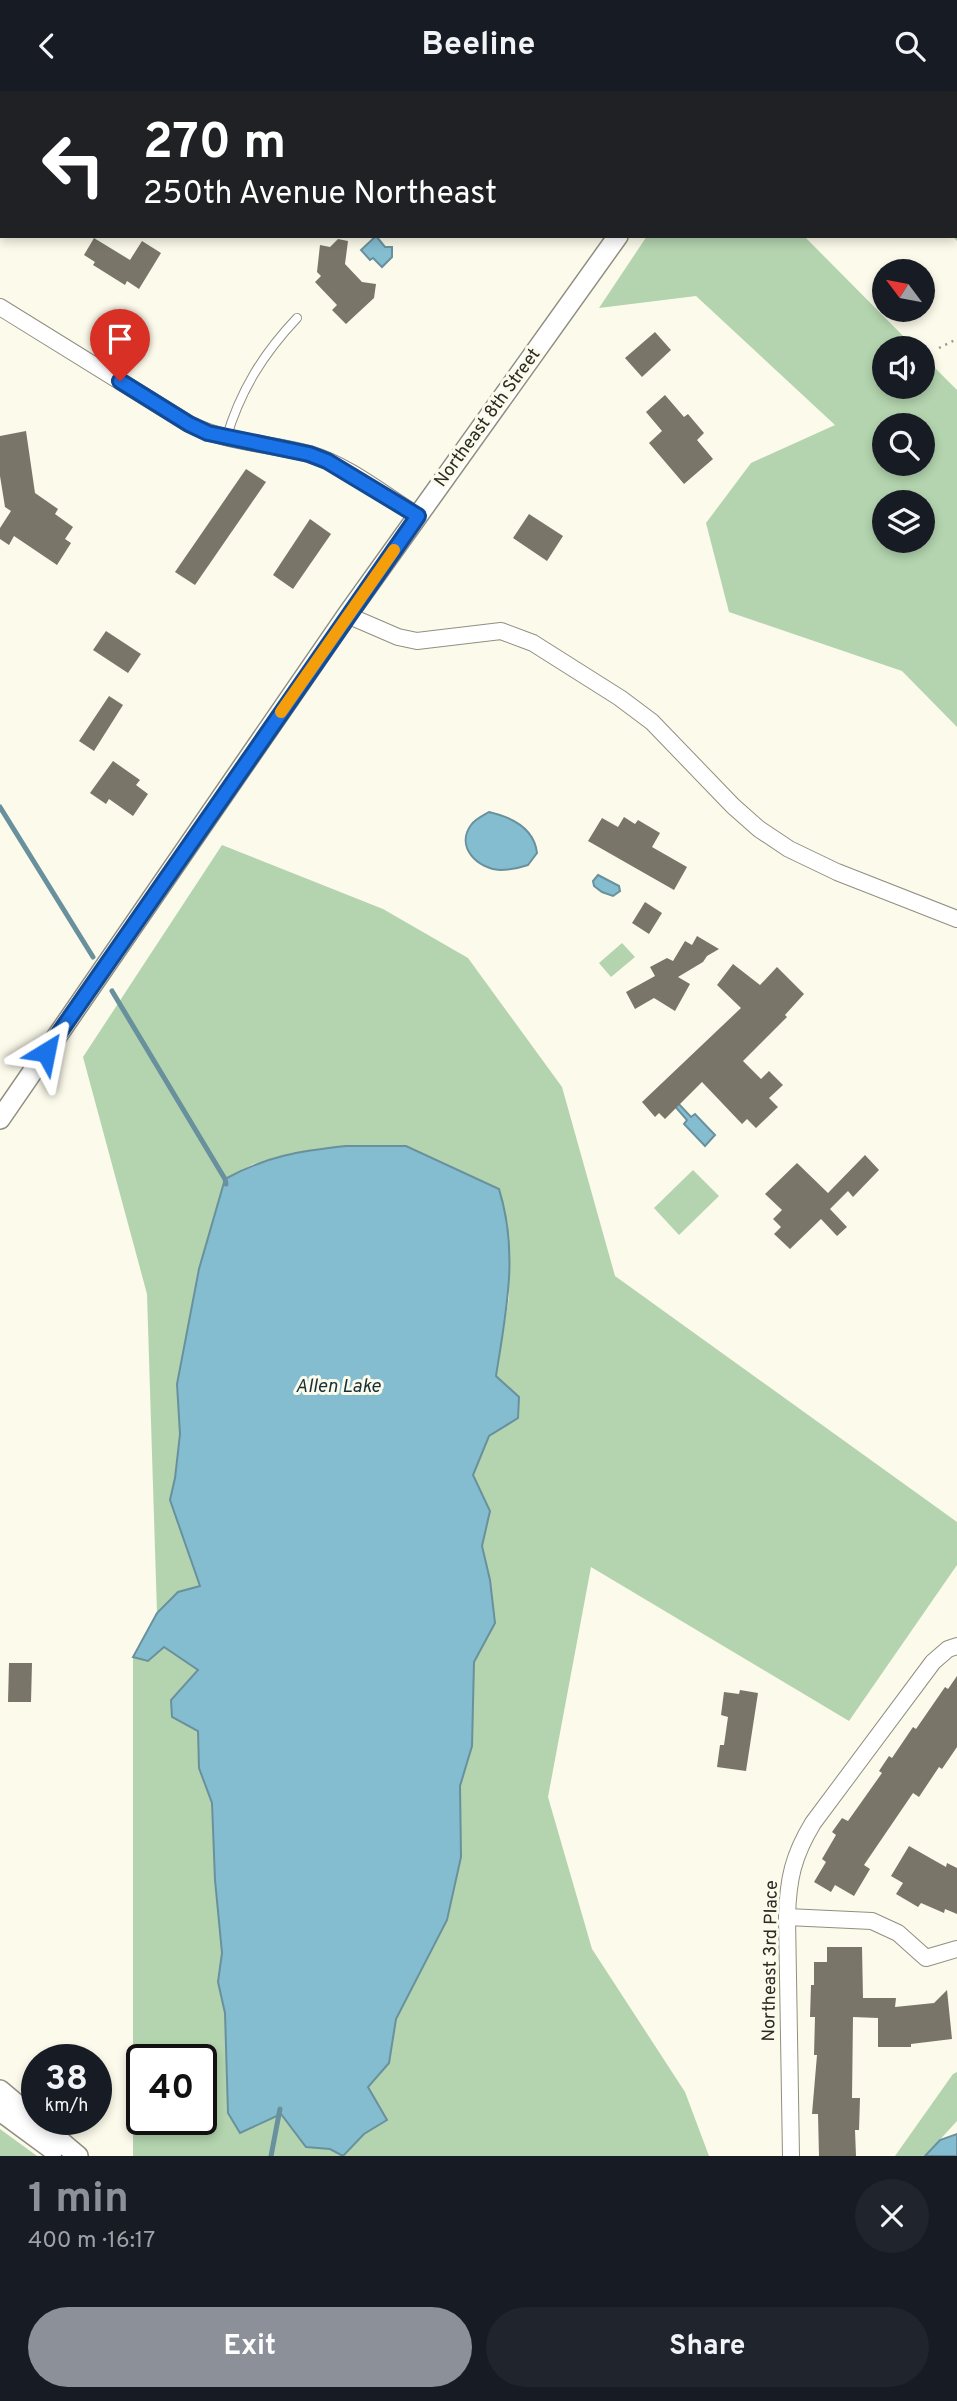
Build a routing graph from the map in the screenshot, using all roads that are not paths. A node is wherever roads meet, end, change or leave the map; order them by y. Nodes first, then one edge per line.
1 (617, 238) edge
2 (0, 307) edge
3 (297, 317) dead end
4 (226, 439) junction
5 (418, 516) junction
6 (347, 615) junction
7 (957, 919) edge
8 (0, 1119) edge
9 (952, 1647) edge
10 (787, 1917) junction
11 (957, 1949) edge
12 (0, 2090) edge
13 (0, 2111) edge
14 (60, 2156) edge
15 (78, 2156) edge
16 (791, 2156) edge

1 - 5 street, Northeast 8th Street
2 - 4 street
3 - 4 lane
4 - 5 street
5 - 6 street, Northeast 8th Street
6 - 7 street
6 - 8 street, Northeast 8th Street
9 - 10 street, Northeast 3rd Place
10 - 11 street
10 - 16 street, Northeast 3rd Place
12 - 15 street
13 - 14 street

